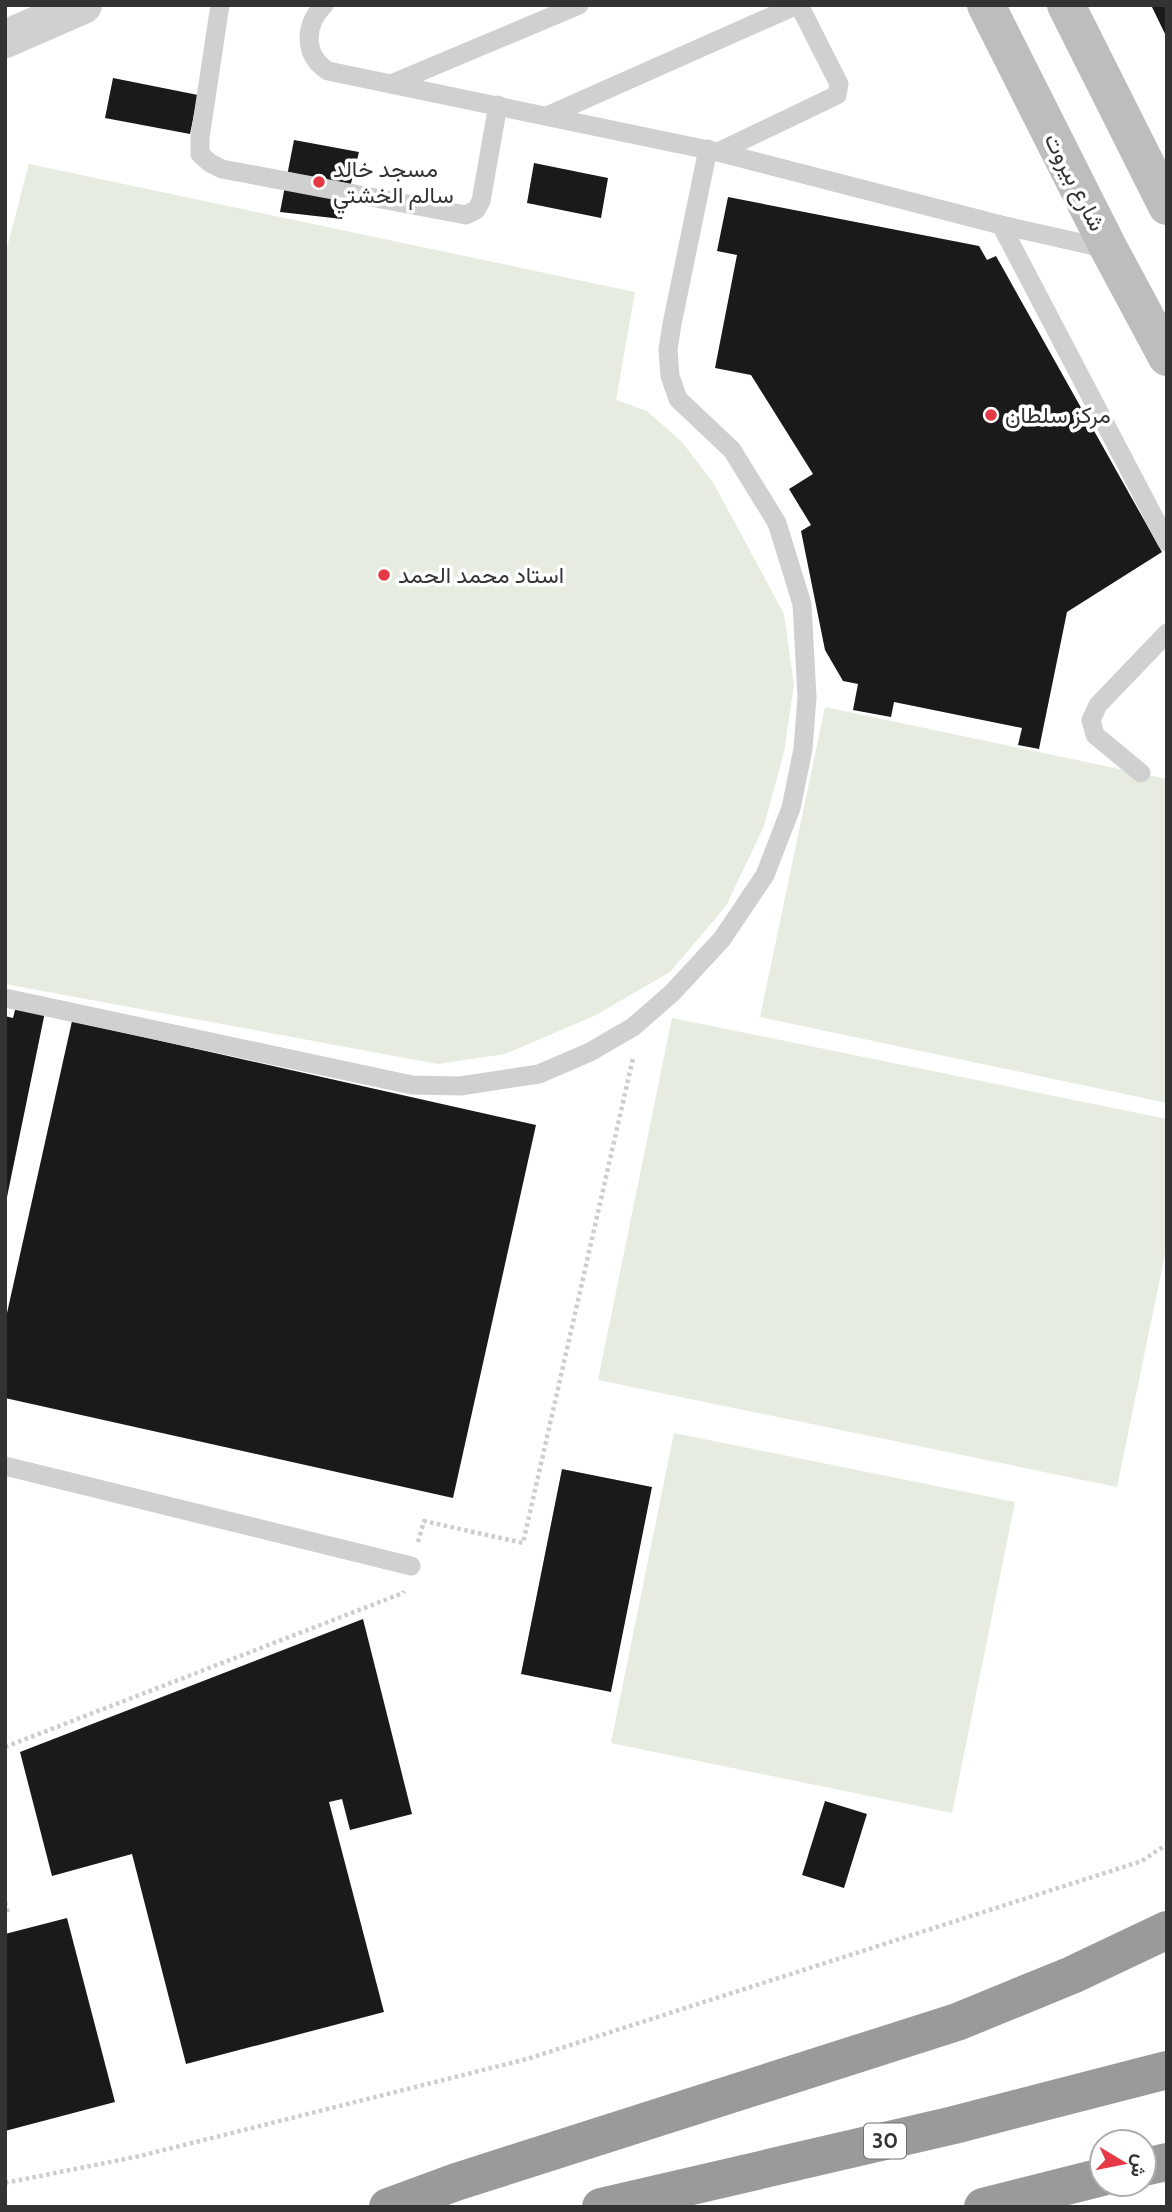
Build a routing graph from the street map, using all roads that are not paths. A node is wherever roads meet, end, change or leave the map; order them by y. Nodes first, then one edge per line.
1 (83, 5) edge
2 (220, 5) edge
3 (324, 5) edge
4 (579, 5) edge
5 (798, 5) edge
6 (986, 5) edge
7 (1066, 5) edge
8 (5, 39) edge
9 (391, 84) junction
10 (498, 105) junction
11 (547, 116) junction
12 (713, 150) junction
13 (1167, 206) edge
14 (1001, 225) junction
15 (1109, 249) junction
16 (1167, 357) edge
17 (1167, 542) edge
18 (1167, 633) edge
19 (1141, 773) dead end
20 (5, 998) edge
21 (5, 1466) edge
22 (411, 1566) road end
23 (1167, 1930) edge
24 (1167, 2070) edge
25 (1088, 2181) edge
26 (388, 2207) edge
27 (601, 2207) edge
28 (983, 2207) edge

1 - 8 street
2 - 10 lane
3 - 9 lane
4 - 9 lane
5 - 11 lane
5 - 12 lane
6 - 15 main road, شارع بيروت
7 - 13 main road
9 - 10 lane
10 - 11 lane
11 - 12 lane
12 - 14 lane
12 - 20 lane
14 - 15 lane
14 - 17 lane
15 - 16 main road, شارع بيروت
18 - 19 lane
21 - 22 lane
23 - 26 highway
24 - 27 highway, 30
25 - 28 highway

